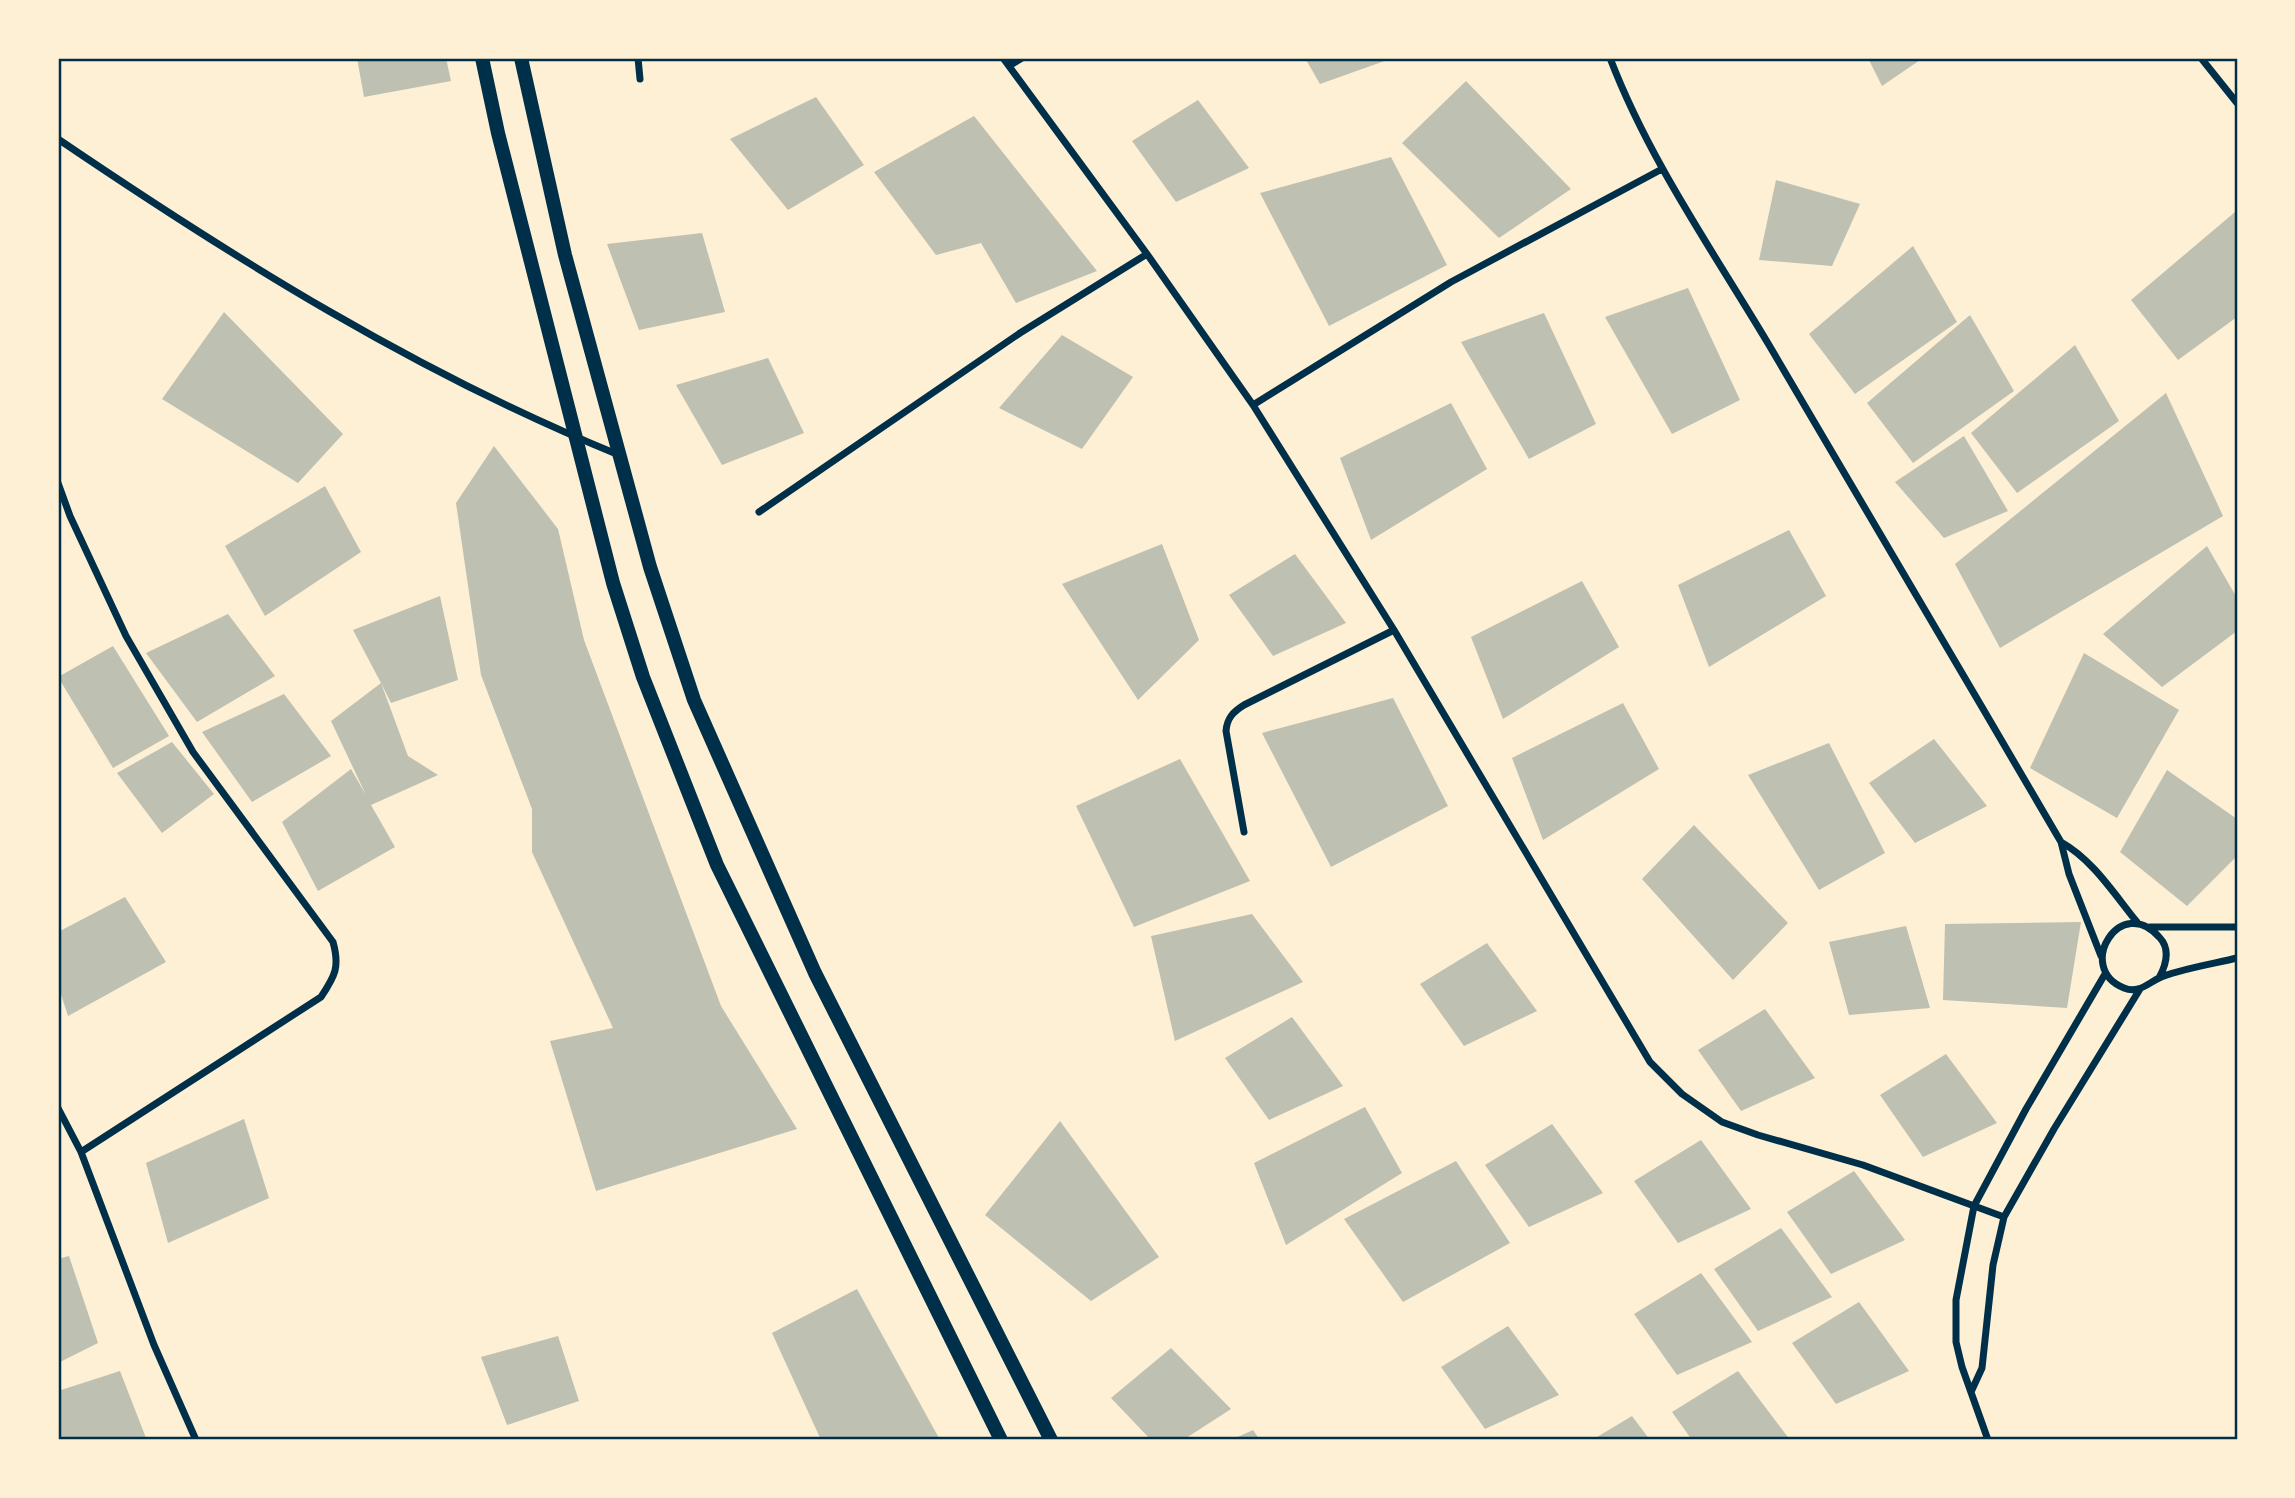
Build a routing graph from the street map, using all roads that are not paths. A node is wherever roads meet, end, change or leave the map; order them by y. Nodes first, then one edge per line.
1 (482, 58) edge
2 (521, 58) edge
3 (638, 58) edge
4 (1003, 58) edge
5 (1022, 58) edge
6 (1610, 58) edge
7 (2201, 58) edge
8 (1009, 66) junction
9 (640, 79) dead end
10 (2237, 103) edge
11 (58, 138) edge
12 (1662, 169) junction
13 (1147, 254) junction
14 (1253, 405) junction
15 (575, 437) junction
16 (620, 456) junction
17 (58, 483) edge
18 (759, 512) dead end
19 (1394, 630) junction
20 (1244, 832) dead end
21 (2061, 842) junction
22 (2137, 922) junction
23 (2150, 927) junction
24 (2237, 927) edge
25 (2101, 956) junction
26 (2237, 958) edge
27 (2105, 974) junction
28 (2159, 978) junction
29 (2140, 989) junction
30 (58, 1108) edge
31 (81, 1152) junction
32 (1974, 1206) junction
33 (2004, 1217) junction
34 (1971, 1392) junction
35 (196, 1440) edge
36 (1001, 1440) edge
37 (1051, 1440) edge
38 (1988, 1440) edge

1 - 15 main road
2 - 16 main road
3 - 9 street
4 - 8 street
5 - 8 street
6 - 12 street
7 - 10 street
8 - 13 street
11 - 15 street
12 - 14 street
12 - 21 street
13 - 14 street
13 - 18 street
14 - 19 street
15 - 16 street
15 - 36 main road
16 - 37 main road
17 - 31 street
19 - 20 street
19 - 32 street
21 - 22 street
21 - 25 street
22 - 23 street
22 - 25 street
23 - 24 street
23 - 28 street
25 - 27 street
26 - 28 street
27 - 29 street
27 - 32 street
28 - 29 street
29 - 33 street
30 - 31 street
31 - 35 street
32 - 33 street
32 - 34 street
33 - 34 street
34 - 38 street

